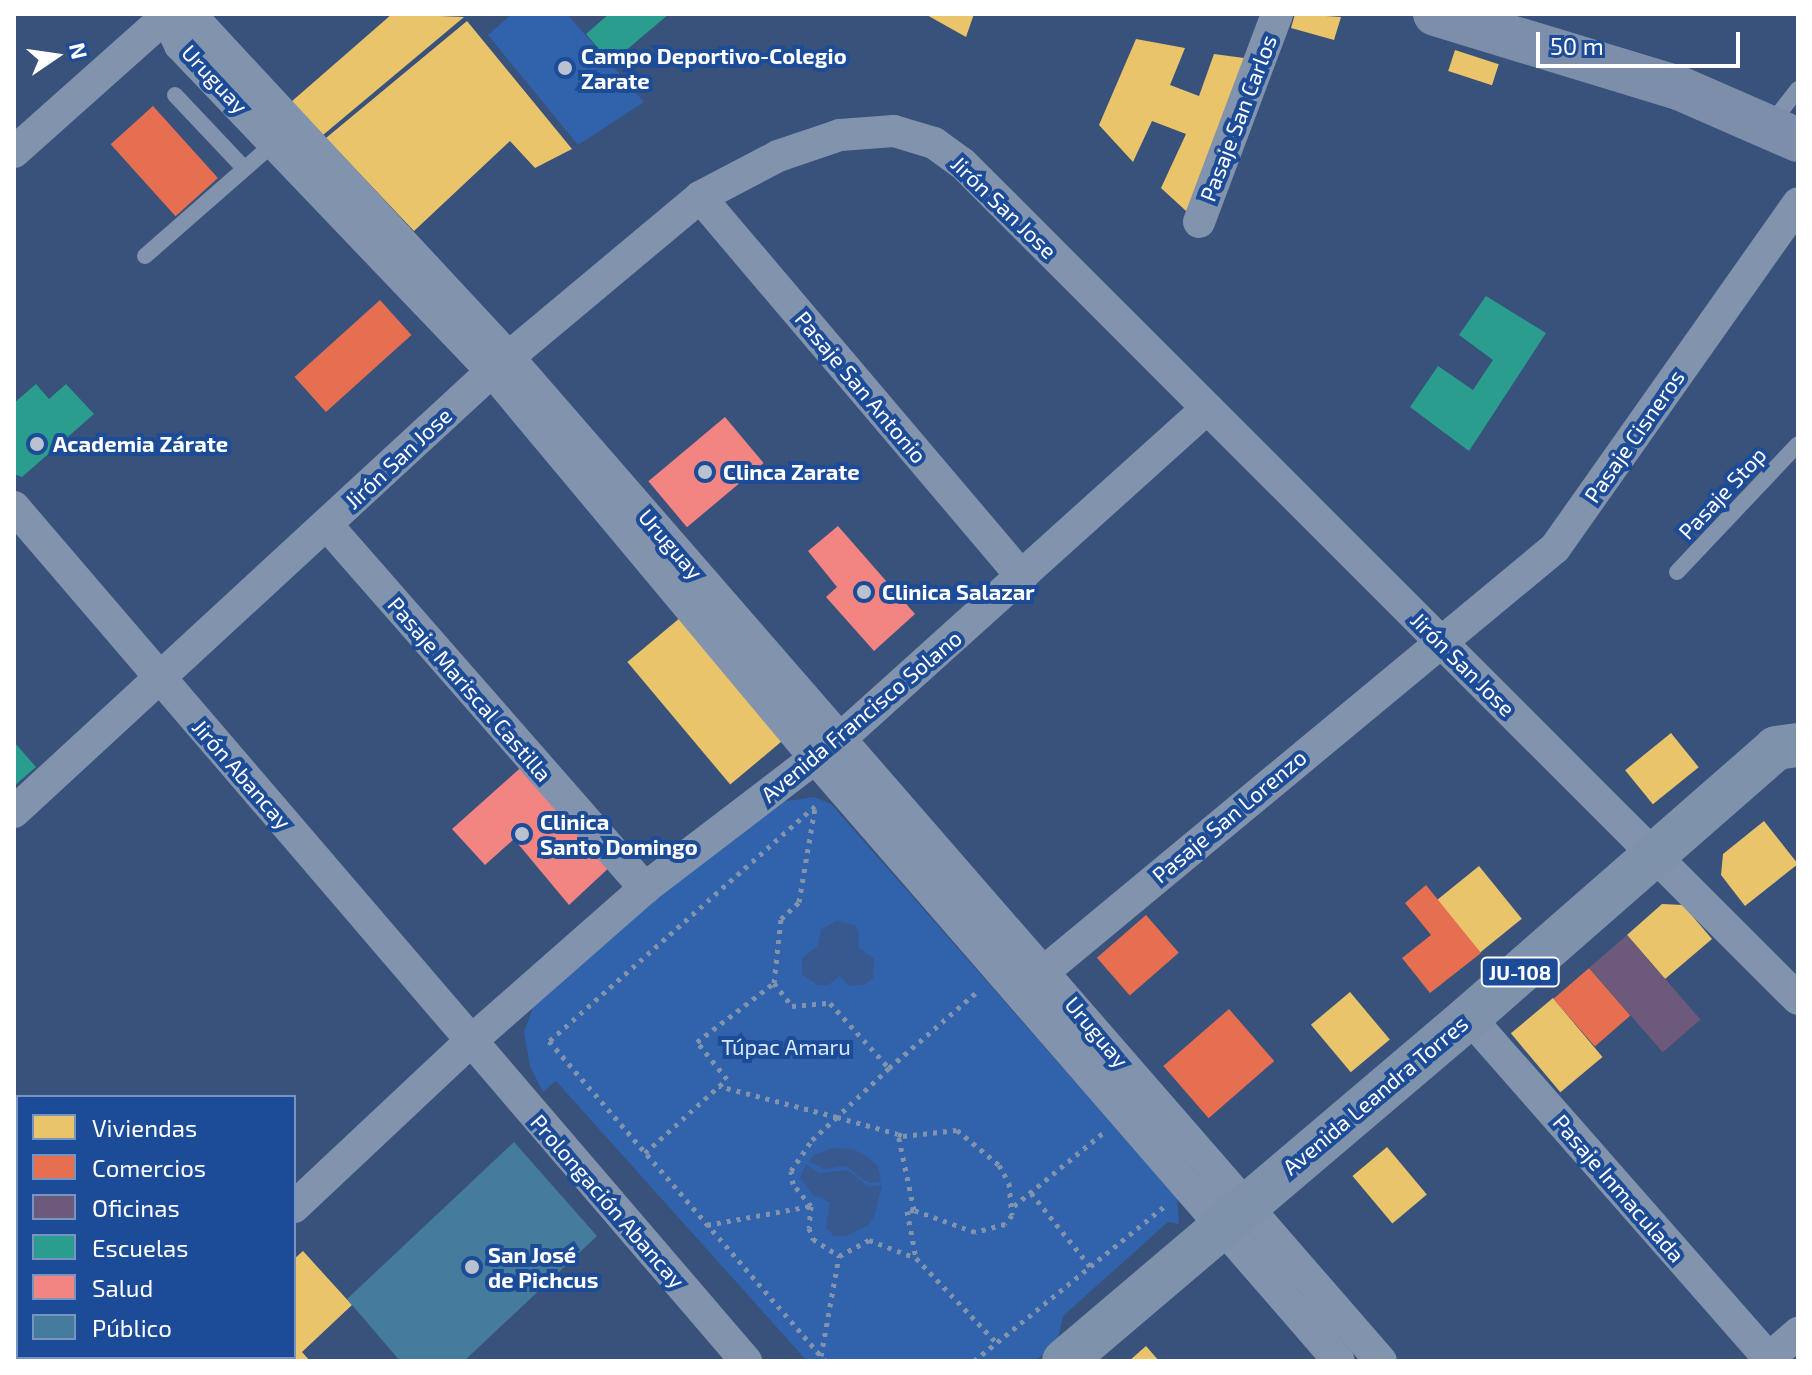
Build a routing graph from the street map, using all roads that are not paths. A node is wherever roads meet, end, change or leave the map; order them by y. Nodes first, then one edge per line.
1 (168, 14) edge
2 (1277, 14) edge
3 (1435, 14) edge
4 (1798, 89) edge
5 (175, 95) dead end
6 (1783, 134) edge
7 (275, 142) junction
8 (14, 152) edge
9 (244, 168) junction
10 (700, 197) junction
11 (1798, 203) edge
12 (1199, 222) dead end
13 (145, 256) dead end
14 (500, 365) junction
15 (1207, 408) junction
16 (1798, 444) edge
17 (14, 507) edge
18 (327, 525) junction
19 (1677, 572) dead end
20 (1022, 577) junction
21 (1440, 640) junction
22 (158, 677) junction
23 (841, 738) junction
24 (1798, 745) edge
25 (816, 759) junction
26 (14, 812) edge
27 (1654, 855) junction
28 (645, 888) junction
29 (1045, 970) junction
30 (1019, 992) junction
31 (1798, 999) edge
32 (1469, 1017) junction
33 (471, 1041) junction
34 (296, 1205) edge
35 (1231, 1217) junction
36 (1798, 1333) edge
37 (1767, 1360) edge
38 (746, 1361) edge
39 (1064, 1361) edge
40 (1339, 1361) edge
41 (1381, 1361) edge

1 - 7 street, Uruguay
1 - 8 street
1 - 14 street, Uruguay
2 - 12 street, Pasaje San Carlos
3 - 6 main road
4 - 6 lane
5 - 9 lane
7 - 9 lane
7 - 14 street, Uruguay
9 - 13 lane
10 - 14 street, Jirón San Jose
10 - 15 street, Jirón San Jose
10 - 20 street, Pasaje San Antonio
11 - 21 street, Pasaje Cisneros
14 - 18 street, Jirón San Jose
14 - 23 street, Uruguay
14 - 25 street, Uruguay
15 - 20 street, Avenida Francisco Solano
15 - 21 street, Jirón San Jose
16 - 19 lane, Pasaje Stop
17 - 22 street, Jirón Abancay
18 - 22 street, Jirón San Jose
18 - 28 street, Pasaje Mariscal Castilla
20 - 23 street, Avenida Francisco Solano
21 - 27 street, Jirón San Jose
21 - 29 street, Pasaje San Lorenzo
22 - 26 street, Jirón San Jose
22 - 33 street, Jirón Abancay
23 - 25 street, Avenida Francisco Solano
23 - 29 street, Uruguay
24 - 27 main road, Avenida Leandra Torres / JU-108
25 - 28 street, Avenida Francisco Solano
25 - 30 street, Uruguay
27 - 31 street, Jirón San Jose
27 - 32 main road, Avenida Leandra Torres / JU-108
28 - 33 street, Avenida Francisco Solano
29 - 30 street, Pasaje San Lorenzo
29 - 35 street, Uruguay
30 - 35 street, Uruguay
32 - 35 main road, Avenida Leandra Torres / JU-108
32 - 37 street, Pasaje Inmaculada
33 - 34 street, Avenida Francisco Solano
33 - 38 street, Prolongación Abancay
35 - 39 main road, Avenida Leandra Torres / JU-108
35 - 40 street, Uruguay
35 - 41 street, Uruguay
36 - 37 street

